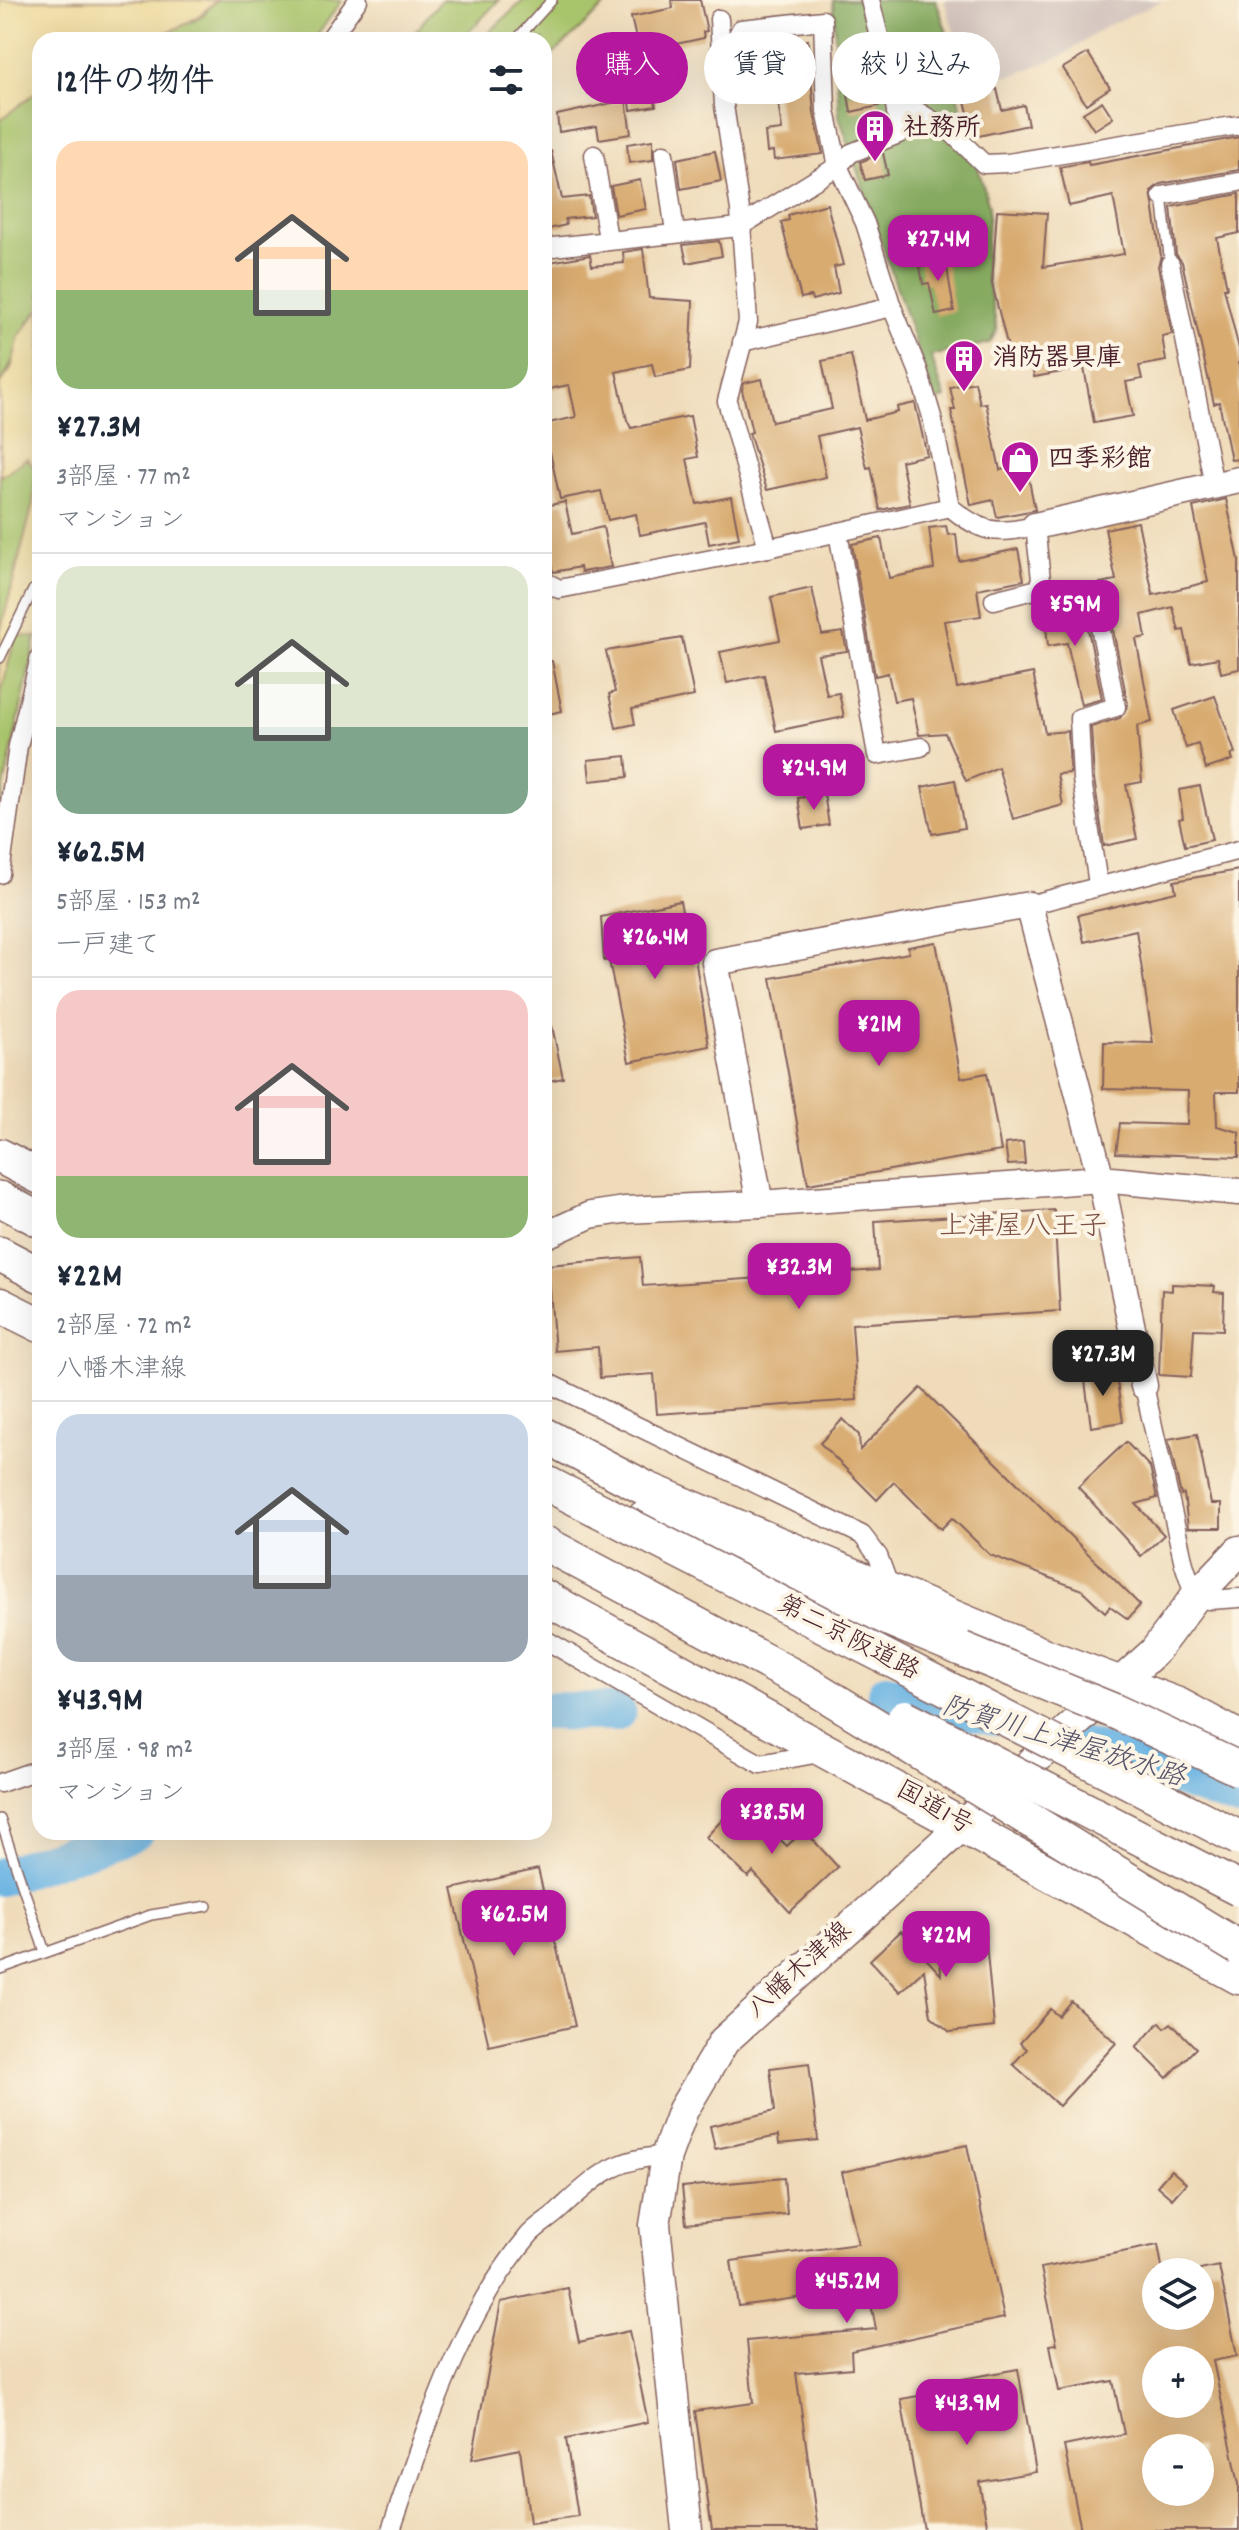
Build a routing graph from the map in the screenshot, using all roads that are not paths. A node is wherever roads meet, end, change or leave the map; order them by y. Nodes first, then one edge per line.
1 (358, 0) edge
2 (552, 0) edge
3 (870, 0) edge
4 (719, 19) dead end
5 (335, 32) edge
6 (523, 32) edge
7 (721, 32) edge
8 (739, 32) edge
9 (878, 32) edge
10 (724, 104) edge
11 (895, 104) edge
12 (905, 104) edge
13 (1239, 125) edge
14 (664, 154) dead end
15 (594, 155) dead end
16 (838, 166) junction
17 (1239, 182) edge
18 (1162, 196) joint
19 (739, 227) junction
20 (675, 232) junction
21 (608, 239) junction
22 (552, 247) edge
23 (1170, 264) joint
24 (892, 307) junction
25 (742, 342) junction
26 (1226, 482) edge
27 (950, 507) junction
28 (1035, 526) junction
29 (838, 532) junction
30 (768, 548) junction
31 (552, 585) edge
32 (1042, 588) junction
33 (32, 592) edge
34 (994, 600) dead end
35 (0, 658) edge
36 (32, 689) edge
37 (921, 747) dead end
38 (1239, 850) edge
39 (0, 874) edge
40 (1098, 884) junction
41 (1029, 905) junction
42 (0, 1156) edge
43 (32, 1173) edge
44 (1101, 1179) junction
45 (1239, 1192) edge
46 (0, 1199) edge
47 (760, 1204) junction
48 (32, 1216) edge
49 (552, 1233) edge
50 (0, 1254) edge
51 (32, 1271) edge
52 (0, 1305) edge
53 (32, 1321) edge
54 (552, 1385) edge
55 (1144, 1386) joint
56 (552, 1439) edge
57 (552, 1482) edge
58 (552, 1483) edge
59 (552, 1537) edge
60 (552, 1547) edge
61 (1239, 1551) edge
62 (891, 1591) junction
63 (1195, 1597) junction
64 (1239, 1598) edge
65 (552, 1601) edge
66 (552, 1644) edge
67 (1112, 1691) junction
68 (1239, 1738) edge
69 (828, 1751) junction
70 (1239, 1769) edge
71 (32, 1772) edge
72 (0, 1783) edge
73 (974, 1814) junction
74 (0, 1819) edge
75 (1239, 1838) edge
76 (1239, 1889) edge
77 (207, 1906) dead end
78 (1239, 1948) edge
79 (45, 1952) junction
80 (0, 1969) edge
81 (1239, 1977) edge
82 (666, 2156) junction
83 (391, 2530) edge
84 (687, 2530) edge

1 - 5 street
2 - 6 lane
3 - 9 street
4 - 7 street
8 - 16 street
10 - 19 street
11 - 16 street
12 - 13 street
14 - 20 street
15 - 21 street
16 - 19 street
16 - 24 street
17 - 18 street
18 - 23 lane
19 - 20 street
19 - 25 street
20 - 21 street
21 - 22 street
23 - 26 street
24 - 25 street
24 - 27 street
25 - 30 street
26 - 28 street
27 - 28 street
27 - 29 street
28 - 32 street
29 - 30 street
29 - 37 street
30 - 31 street
32 - 34 street
32 - 40 street
33 - 35 lane
36 - 39 street
38 - 40 street
40 - 41 street
41 - 44 street
41 - 47 street
42 - 43 highway
44 - 45 street
44 - 47 street
44 - 55 street
46 - 48 highway
47 - 49 street
50 - 51 highway
52 - 53 highway
54 - 62 street
55 - 63 street
56 - 62 highway
57 - 70 highway, bridge
58 - 75 highway, 第二京阪道路, bridge
59 - 76 highway, 第二京阪道路, bridge
60 - 78 highway, bridge
61 - 63 main road, 八幡木津線
62 - 67 highway
63 - 64 street
63 - 67 main road, 八幡木津線
65 - 69 highway, 国道1号
66 - 69 street
67 - 68 highway
67 - 73 main road, 八幡木津線, bridge
69 - 73 highway, 国道1号
71 - 72 street
73 - 81 highway, 国道1号
73 - 82 main road, 八幡木津線
74 - 79 lane
77 - 79 lane
79 - 80 lane
82 - 83 street
82 - 84 main road, 八幡木津線

